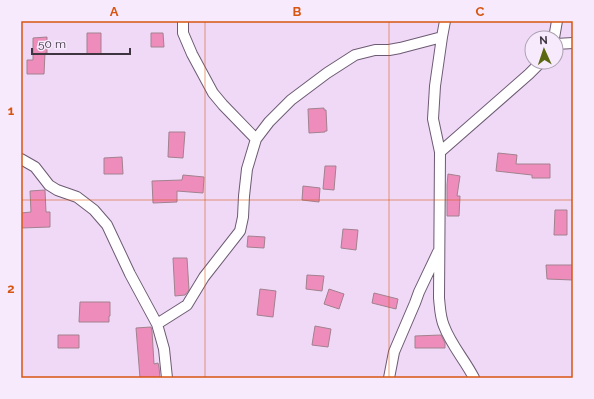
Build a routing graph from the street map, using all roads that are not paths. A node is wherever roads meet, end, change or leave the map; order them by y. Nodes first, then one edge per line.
1 (183, 21) edge
2 (445, 21) edge
3 (442, 37) junction
4 (533, 70) edge
5 (256, 139) junction
6 (440, 152) junction
7 (21, 158) edge
8 (439, 248) junction
9 (157, 324) junction
10 (167, 378) edge
11 (389, 378) edge
12 (474, 378) edge

1 - 5 street
2 - 3 street
3 - 5 street
3 - 6 street
4 - 6 street
5 - 9 street
6 - 8 street
7 - 9 street
8 - 11 street
8 - 12 street
9 - 10 street

